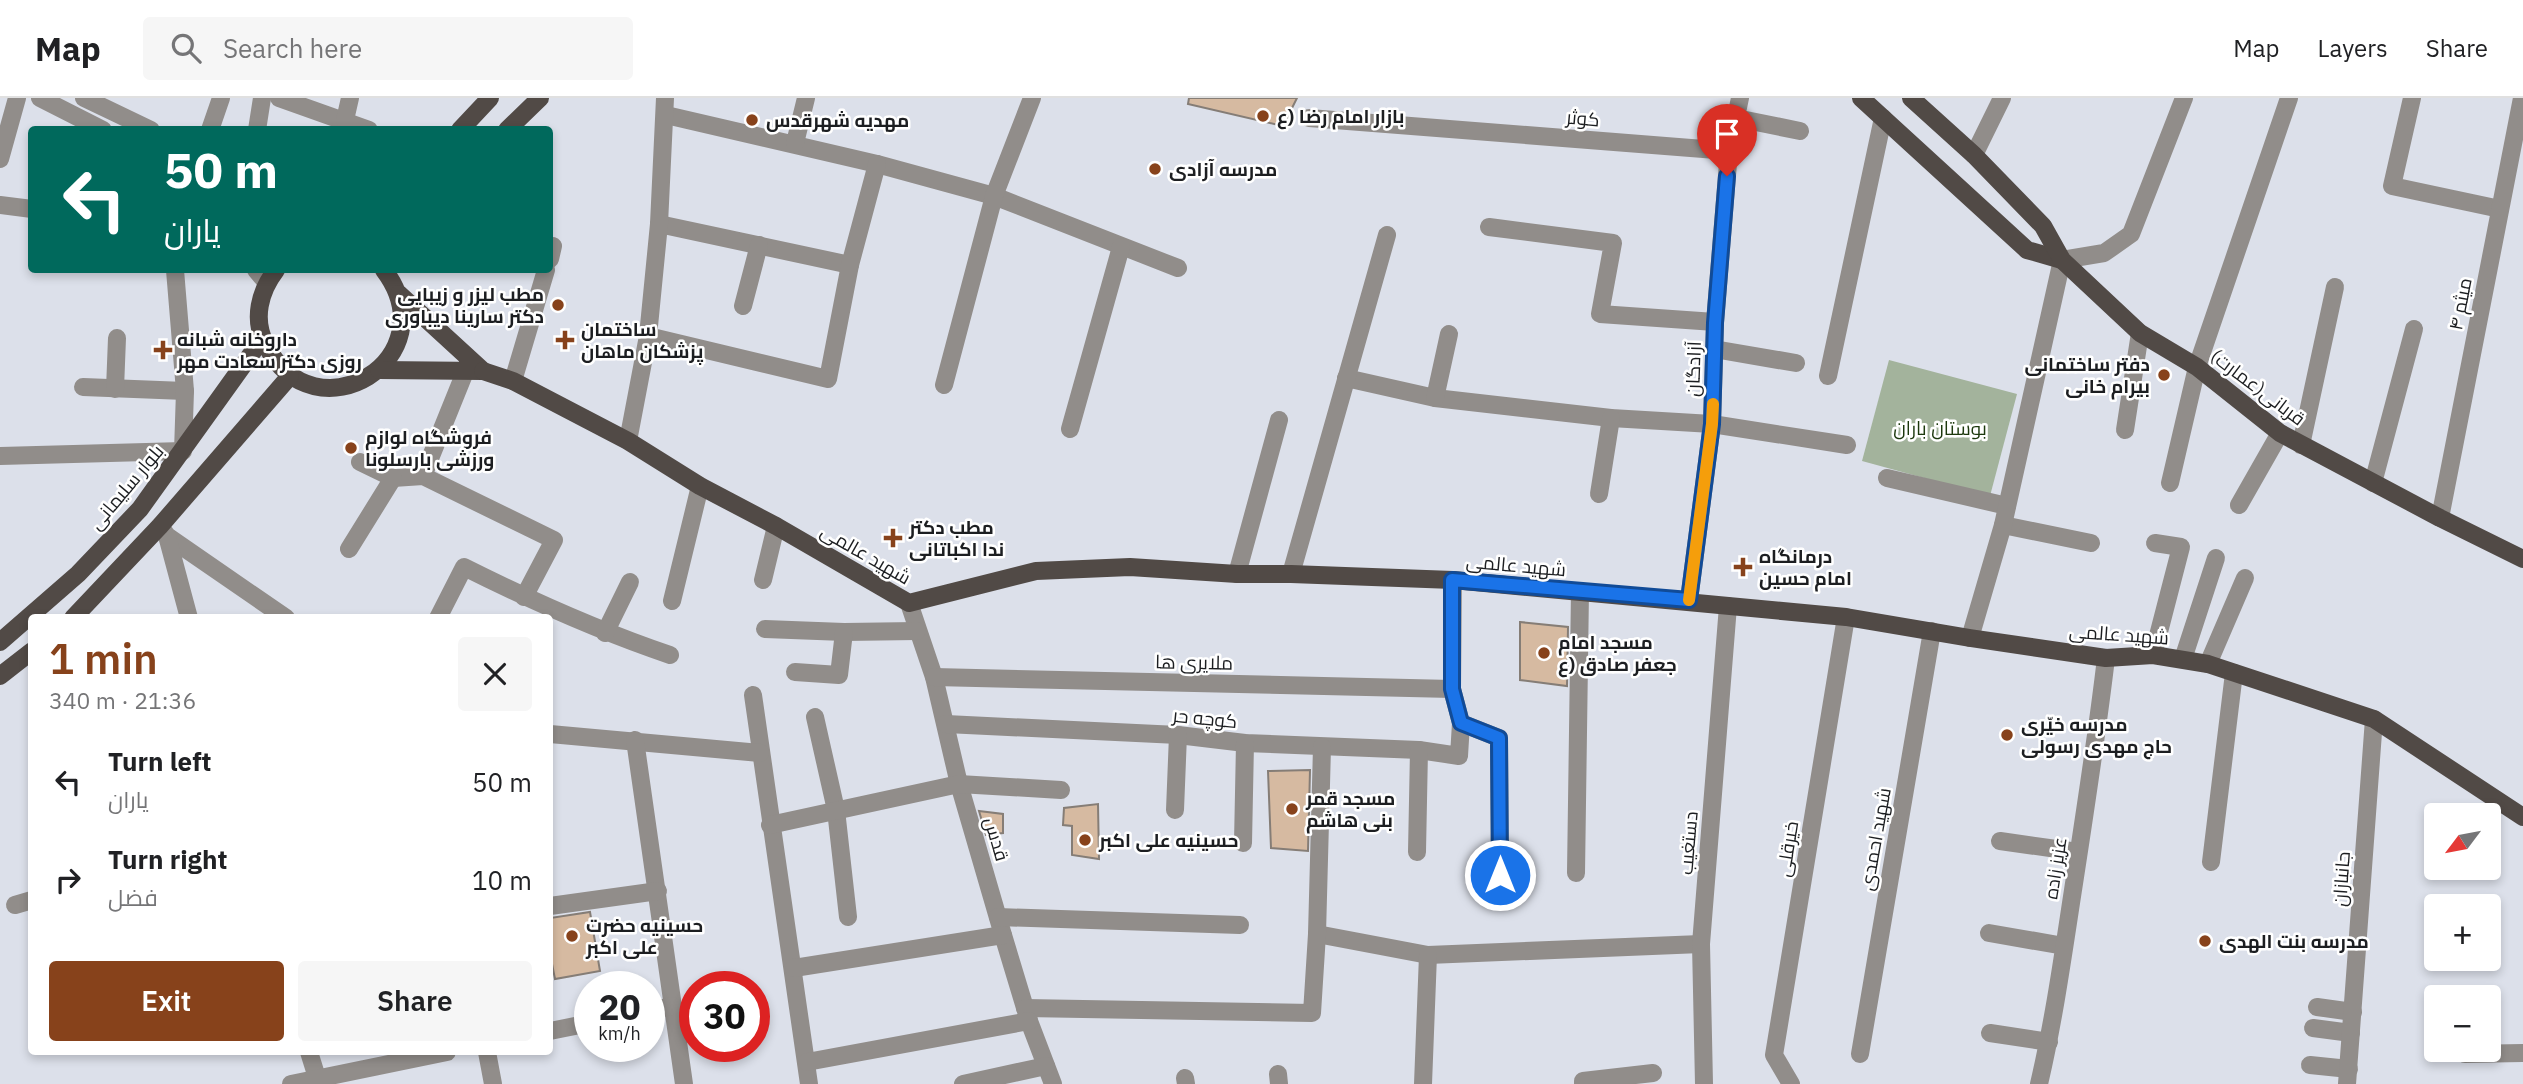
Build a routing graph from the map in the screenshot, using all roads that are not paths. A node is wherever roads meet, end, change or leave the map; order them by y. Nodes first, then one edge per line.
1 (17, 98) edge
2 (40, 98) edge
3 (84, 98) edge
4 (220, 98) edge
5 (262, 98) edge
6 (279, 98) edge
7 (351, 98) edge
8 (490, 98) edge
9 (540, 98) edge
10 (806, 98) edge
11 (1032, 98) edge
12 (1740, 98) edge
13 (1861, 98) edge
14 (1911, 98) edge
15 (2002, 98) edge
16 (2184, 98) edge
17 (2289, 98) edge
18 (2412, 98) edge
19 (2522, 98) edge
20 (115, 105) edge
21 (666, 106) edge
22 (1309, 118) dead end
23 (1736, 118) junction
24 (1883, 118) junction
25 (345, 120) junction
26 (95, 126) edge
27 (144, 126) edge
28 (211, 126) edge
29 (258, 126) edge
30 (359, 126) edge
31 (464, 126) edge
32 (511, 126) edge
33 (1800, 131) dead end
34 (795, 143) junction
35 (1729, 151) junction
36 (1974, 155) junction
37 (0, 159) edge
38 (877, 164) junction
39 (993, 196) junction
40 (0, 205) edge
41 (28, 208) edge
42 (2500, 209) junction
43 (659, 224) junction
44 (1489, 227) dead end
45 (1387, 235) dead end
46 (760, 245) junction
47 (1121, 247) junction
48 (2062, 260) junction
49 (850, 265) junction
50 (1178, 268) dead end
51 (175, 273) edge
52 (545, 273) edge
53 (267, 274) edge
54 (395, 279) edge
55 (2335, 287) dead end
56 (743, 306) dead end
57 (1715, 323) junction
58 (2414, 329) dead end
59 (2140, 333) junction
60 (1449, 334) dead end
61 (648, 337) junction
62 (117, 338) dead end
63 (262, 339) junction
64 (1714, 349) junction
65 (1796, 363) dead end
66 (2197, 367) junction
67 (379, 370) junction
68 (474, 372) junction
69 (290, 376) junction
70 (1829, 376) dead end
71 (1346, 378) junction
72 (513, 381) junction
73 (944, 385) dead end
74 (83, 387) dead end
75 (115, 389) junction
76 (185, 391) junction
77 (1435, 398) junction
78 (1611, 418) junction
79 (1279, 420) dead end
80 (1712, 424) junction
81 (1070, 429) dead end
82 (2125, 430) dead end
83 (2280, 433) junction
84 (628, 441) junction
85 (1847, 445) dead end
86 (2301, 445) junction
87 (183, 451) junction
88 (0, 456) edge
89 (360, 462) dead end
90 (423, 476) junction
91 (393, 478) junction
92 (1887, 478) dead end
93 (2373, 483) junction
94 (2170, 484) dead end
95 (700, 486) junction
96 (1599, 494) dead end
97 (2239, 505) dead end
98 (2007, 506) junction
99 (2440, 518) junction
100 (2003, 525) junction
101 (776, 526) junction
102 (163, 531) junction
103 (2091, 543) dead end
104 (2155, 543) dead end
105 (349, 549) dead end
106 (2216, 558) dead end
107 (2523, 559) edge
108 (1237, 574) junction
109 (1291, 574) junction
110 (2245, 578) dead end
111 (763, 580) dead end
112 (1452, 580) junction
113 (630, 582) dead end
114 (1580, 591) junction
115 (524, 597) junction
116 (1689, 600) junction
117 (672, 601) dead end
118 (909, 603) junction
119 (1728, 606) junction
120 (32, 614) edge
121 (78, 614) edge
122 (188, 614) edge
123 (280, 614) edge
124 (440, 614) edge
125 (1846, 617) junction
126 (28, 618) edge
127 (765, 629) dead end
128 (917, 631) junction
129 (1932, 631) junction
130 (844, 632) junction
131 (605, 633) junction
132 (1970, 638) junction
133 (0, 642) edge
134 (28, 654) edge
135 (670, 655) dead end
136 (2153, 655) junction
137 (2106, 658) junction
138 (2183, 659) junction
139 (2208, 664) junction
140 (795, 672) dead end
141 (2234, 673) junction
142 (0, 676) edge
143 (934, 677) junction
144 (1452, 689) junction
145 (753, 695) dead end
146 (815, 717) dead end
147 (2374, 719) junction
148 (1461, 723) junction
149 (946, 724) junction
150 (553, 734) edge
151 (1178, 735) junction
152 (635, 740) junction
153 (1245, 743) junction
154 (1322, 747) junction
155 (1419, 750) junction
156 (760, 753) junction
157 (959, 784) junction
158 (1061, 790) dead end
159 (836, 810) junction
160 (1175, 810) dead end
161 (2523, 817) edge
162 (770, 825) junction
163 (2000, 841) dead end
164 (1242, 844) dead end
165 (1418, 852) dead end
166 (2078, 852) junction
167 (2211, 862) dead end
168 (1576, 873) dead end
169 (1500, 875) dead end
170 (657, 891) junction
171 (553, 905) edge
172 (998, 916) junction
173 (848, 917) dead end
174 (1240, 925) dead end
175 (1989, 933) dead end
176 (1317, 934) junction
177 (1003, 936) junction
178 (1701, 944) junction
179 (2064, 946) junction
180 (1428, 955) junction
181 (794, 968) junction
182 (672, 1006) junction
183 (2317, 1007) dead end
184 (665, 1008) edge
185 (2353, 1012) junction
186 (1027, 1014) junction
187 (574, 1026) edge
188 (2313, 1028) dead end
189 (553, 1030) edge
190 (1990, 1033) dead end
191 (2351, 1033) junction
192 (2049, 1042) junction
193 (2501, 1053) edge
194 (2523, 1053) edge
195 (1860, 1054) dead end
196 (310, 1055) edge
197 (434, 1055) edge
198 (488, 1055) edge
199 (807, 1062) junction
200 (2310, 1065) dead end
201 (1046, 1066) junction
202 (1653, 1073) dead end
203 (2348, 1076) edge
204 (318, 1082) edge
205 (292, 1084) edge
206 (493, 1084) edge
207 (684, 1084) edge
208 (809, 1084) edge
209 (963, 1084) edge
210 (1053, 1084) edge
211 (1423, 1084) edge
212 (1583, 1084) edge
213 (1704, 1084) edge
214 (1791, 1084) edge
215 (2039, 1084) edge

1 - 37 street
2 - 26 street
3 - 20 street
4 - 28 street
5 - 29 street
6 - 25 street
7 - 25 street
8 - 31 main road
9 - 32 main road
10 - 34 street
11 - 39 street
12 - 23 street, آزادگان
13 - 24 main road, (عمارت)قربانی
14 - 36 main road, (عمارت)قربانی
15 - 36 street
16 - 48 street
17 - 66 street
18 - 42 street
19 - 42 street, میثم ۴
20 - 27 street
21 - 34 street
21 - 43 street
22 - 35 street, کوثر
23 - 33 street
23 - 35 street, آزادگان
24 - 48 main road, (عمارت)قربانی
24 - 70 street
25 - 30 street
34 - 38 street
35 - 57 street, آزادگان
36 - 48 main road, (عمارت)قربانی
38 - 39 street
38 - 49 street
39 - 47 street
39 - 73 street
40 - 41 street
42 - 99 street, میثم ۴
43 - 46 street
43 - 61 street
44 - 57 street
45 - 71 street
46 - 49 street
46 - 56 street
47 - 50 street
47 - 81 street
48 - 59 main road, (عمارت)قربانی
48 - 98 street
49 - 61 street
51 - 76 street
52 - 72 street
53 - 63 main road
54 - 67 main road
54 - 68 main road, شهید عالمی
55 - 86 street
57 - 64 street, آزادگان
58 - 93 street
59 - 66 main road, (عمارت)قربانی
59 - 82 street
60 - 77 street
61 - 84 street
62 - 75 street
63 - 69 main road
63 - 87 main road, بلوار سلیمانی
64 - 65 street
64 - 80 street, آزادگان
66 - 83 main road, (عمارت)قربانی
66 - 94 street
67 - 68 main road, شهید عالمی
67 - 69 main road
68 - 72 main road, شهید عالمی
68 - 90 street
69 - 102 main road
71 - 77 street
71 - 109 street
72 - 84 main road, شهید عالمی
74 - 75 street
75 - 76 street
76 - 87 street
77 - 78 street
78 - 80 street
78 - 96 street
79 - 108 street
80 - 85 street
80 - 116 street, آزادگان
83 - 86 main road, (عمارت)قربانی
83 - 97 street
84 - 95 main road, شهید عالمی
86 - 93 main road, (عمارت)قربانی
87 - 88 street
87 - 120 main road, بلوار سلیمانی
89 - 91 street
90 - 91 street
90 - 115 street
91 - 105 street
92 - 98 street
93 - 99 main road, (عمارت)قربانی
95 - 101 main road, شهید عالمی
95 - 117 street
98 - 100 street
99 - 107 main road, (عمارت)قربانی
100 - 103 street
100 - 132 street
101 - 111 street
101 - 118 main road, شهید عالمی
102 - 121 main road
102 - 122 street
102 - 123 street
104 - 136 street
106 - 138 street
108 - 109 main road, شهید عالمی
108 - 118 main road, شهید عالمی
109 - 112 main road, شهید عالمی
110 - 139 street
112 - 114 main road, شهید عالمی
112 - 144 street
113 - 131 street
114 - 116 main road, شهید عالمی
114 - 168 street
115 - 124 street
115 - 131 street
116 - 119 main road, شهید عالمی
118 - 128 street, قدس
119 - 125 main road, شهید عالمی
119 - 178 street, دستغیب
125 - 129 main road, شهید عالمی
125 - 214 street, خیرقلی
126 - 133 main road, بلوار سلیمانی
127 - 130 street
128 - 130 street
128 - 143 street, قدس
129 - 132 main road, شهید عالمی
129 - 195 street, شهید احمدی
130 - 140 street
131 - 135 street
132 - 137 main road, شهید عالمی
134 - 142 main road
136 - 137 main road, شهید عالمی
136 - 138 main road, شهید عالمی
137 - 166 street, عزیز زاده
138 - 139 main road, شهید عالمی
139 - 141 main road, شهید عالمی
141 - 147 main road, شهید عالمی
141 - 167 street
143 - 144 street, ملایری ها
143 - 149 street, قدس
144 - 148 street
145 - 156 street
146 - 159 street
147 - 161 main road, شهید عالمی
147 - 185 street, جانبازان
148 - 155 street, کوچه حر
148 - 169 street
149 - 151 street, کوچه حر
149 - 157 street, قدس
150 - 152 street
151 - 153 street, کوچه حر
151 - 160 street
152 - 156 street
152 - 170 street
153 - 154 street, کوچه حر
153 - 164 street
154 - 155 street, کوچه حر
154 - 176 street
155 - 165 street
156 - 162 street
157 - 158 street
157 - 159 street
157 - 172 street, قدس
159 - 162 street
159 - 173 street
162 - 181 street
163 - 166 street
166 - 179 street, عزیز زاده
170 - 171 street
170 - 182 street
172 - 174 street
172 - 177 street, قدس
175 - 179 street
176 - 180 street
176 - 186 street
177 - 181 street
177 - 186 street, قدس
178 - 180 street
178 - 213 street, دستغیب
179 - 192 street, عزیز زاده
180 - 211 street
181 - 199 street
182 - 184 street
182 - 207 street
183 - 185 street
185 - 191 street, جانبازان
186 - 199 street
186 - 201 street, قدس
187 - 189 street
188 - 191 street
190 - 192 street
191 - 203 street, جانبازان
192 - 215 street, عزیز زاده
193 - 194 street
196 - 204 street
197 - 204 street
198 - 206 street
199 - 208 street
200 - 203 street
201 - 209 street
201 - 210 street, قدس
202 - 212 street
204 - 205 street

